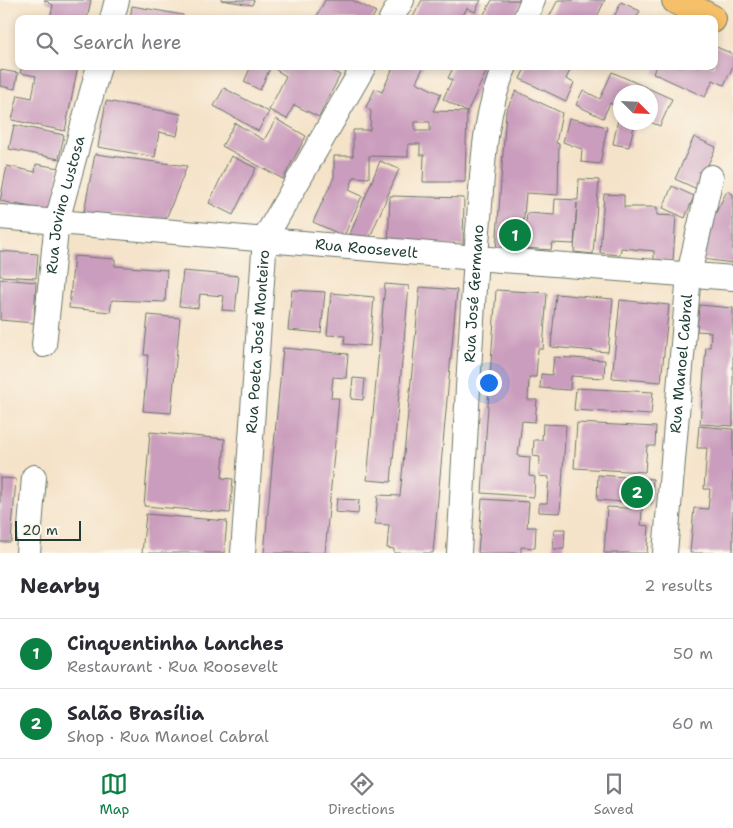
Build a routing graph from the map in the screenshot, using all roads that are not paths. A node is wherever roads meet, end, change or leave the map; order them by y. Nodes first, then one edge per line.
1 (117, 0) edge
2 (402, 0) edge
3 (533, 0) edge
4 (676, 0) edge
5 (113, 15) edge
6 (393, 15) edge
7 (527, 15) edge
8 (705, 15) edge
9 (718, 22) edge
10 (733, 30) edge
11 (98, 70) edge
12 (362, 70) edge
13 (503, 70) edge
14 (710, 177) dead end
15 (0, 217) edge
16 (57, 221) junction
17 (265, 238) junction
18 (476, 258) junction
19 (689, 274) junction
20 (733, 278) edge
21 (44, 345) dead end
22 (34, 477) dead end
23 (28, 553) edge
24 (243, 553) edge
25 (459, 553) edge
26 (665, 553) edge

1 - 5 street
2 - 6 street
3 - 7 street
4 - 8 main road
9 - 10 main road
11 - 16 street, Rua Jovino Lustosa
12 - 17 street, Rua Poeta José Monteiro
13 - 18 street, Rua José Germano
14 - 19 street, Rua Manoel Cabral
15 - 16 street, Rua Roosevelt
16 - 17 street, Rua Roosevelt
16 - 21 street, Rua Jovino Lustosa
17 - 18 street, Rua Roosevelt
17 - 24 street, Rua Poeta José Monteiro
18 - 19 street, Rua Roosevelt
18 - 25 street, Rua José Germano
19 - 20 street, Rua Roosevelt
19 - 26 street, Rua Manoel Cabral
22 - 23 street

